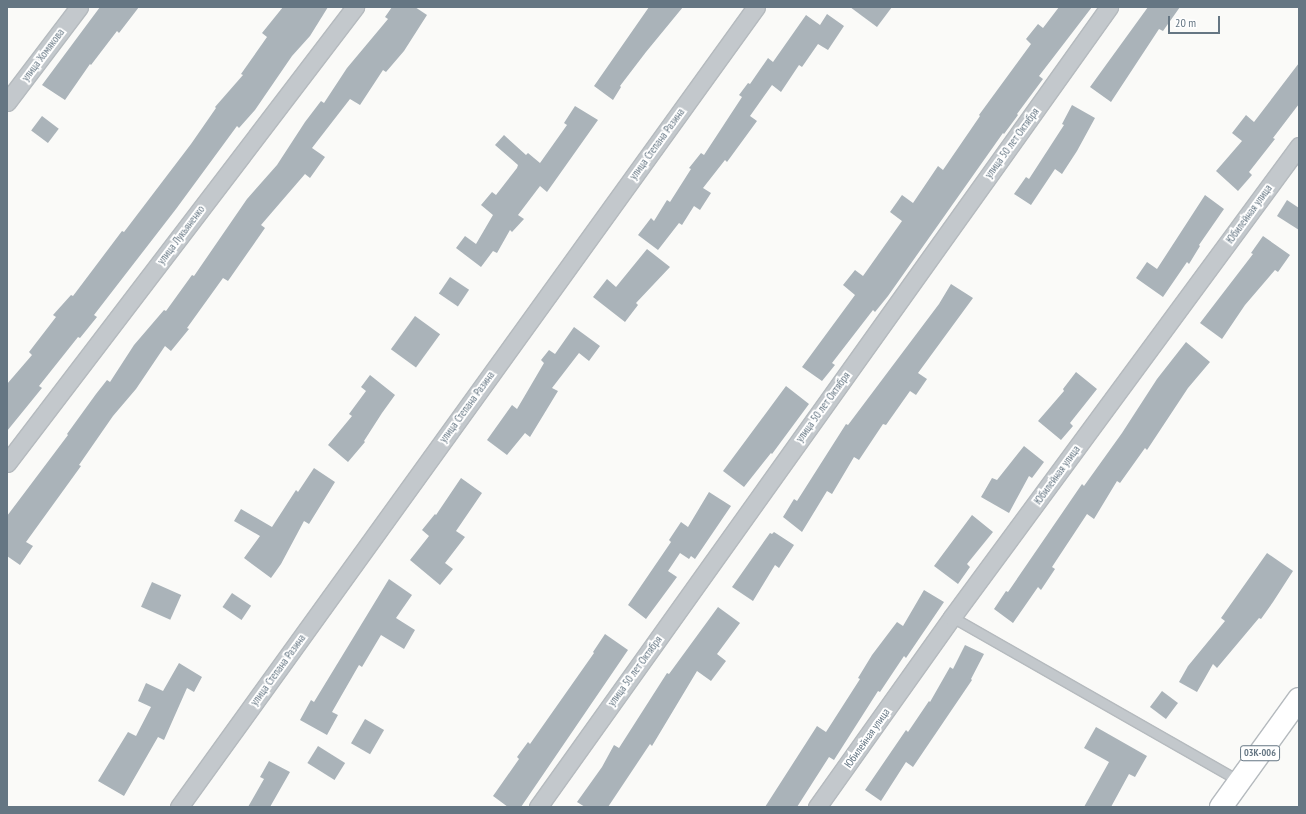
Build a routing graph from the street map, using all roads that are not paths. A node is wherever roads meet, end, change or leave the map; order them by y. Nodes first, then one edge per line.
1 (79, 7) edge
2 (355, 7) edge
3 (756, 7) edge
4 (1109, 7) edge
5 (7, 102) edge
6 (1299, 146) edge
7 (7, 462) edge
8 (952, 617) junction
9 (1299, 699) edge
10 (1239, 781) junction
11 (179, 807) edge
12 (538, 807) edge
13 (817, 807) edge
14 (1221, 807) edge

1 - 5 street, улица Хомякова
2 - 7 street, улица Лукьяненко
3 - 11 street, улица Степана Разина
4 - 12 street, улица 50 лет Октября
6 - 8 street, Юбилейная улица
8 - 10 lane
8 - 13 street, Юбилейная улица
9 - 10 main road, 03К-006
10 - 14 main road, 03К-006

